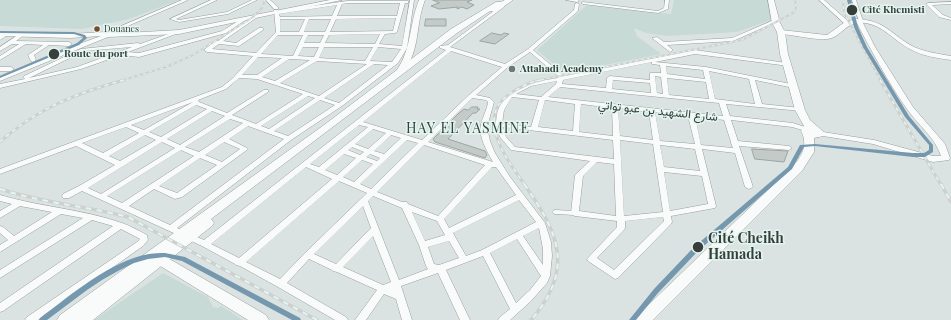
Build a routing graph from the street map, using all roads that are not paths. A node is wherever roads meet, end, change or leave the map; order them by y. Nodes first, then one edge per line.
1 (186, 0) edge
2 (215, 0) edge
3 (255, 0) edge
4 (278, 0) edge
5 (322, 0) edge
6 (568, 0) edge
7 (667, 0) edge
8 (771, 0) edge
9 (820, 0) edge
10 (854, 0) edge
11 (340, 1) edge
12 (412, 1) edge
13 (403, 2) junction
14 (502, 2) edge
15 (420, 3) edge
16 (579, 3) junction
17 (951, 3) edge
18 (275, 9) edge
19 (228, 13) junction
20 (480, 15) junction
21 (257, 16) junction
22 (308, 17) junction
23 (334, 17) junction
24 (399, 17) junction
25 (232, 19) junction
26 (245, 19) junction
27 (951, 19) edge
28 (776, 21) junction
29 (861, 21) junction
30 (128, 23) junction
31 (847, 23) junction
32 (261, 28) dead end
33 (123, 31) junction
34 (0, 32) edge
35 (179, 32) junction
36 (781, 32) junction
37 (383, 33) junction
38 (7, 34) junction
39 (23, 34) junction
40 (111, 34) junction
41 (276, 34) junction
42 (304, 34) junction
43 (327, 34) junction
44 (70, 36) junction
45 (0, 38) edge
46 (655, 38) dead end
47 (10, 42) junction
48 (217, 42) junction
49 (24, 43) junction
50 (47, 44) junction
51 (69, 44) junction
52 (149, 44) junction
53 (663, 44) junction
54 (80, 45) junction
55 (300, 46) junction
56 (323, 46) junction
57 (376, 46) junction
58 (446, 48) junction
59 (0, 49) edge
60 (530, 50) junction
61 (670, 50) dead end
62 (120, 53) junction
63 (257, 55) junction
64 (413, 55) junction
65 (288, 57) junction
66 (0, 58) edge
67 (295, 58) junction
68 (951, 58) edge
69 (316, 59) junction
70 (33, 60) junction
71 (370, 62) junction
72 (646, 62) junction
73 (663, 64) junction
74 (787, 65) junction
75 (506, 66) junction
76 (397, 67) junction
77 (0, 69) edge
78 (11, 69) junction
79 (706, 69) junction
80 (0, 74) edge
81 (238, 76) junction
82 (665, 76) junction
83 (258, 77) junction
84 (0, 79) edge
85 (752, 79) junction
86 (708, 81) junction
87 (559, 82) junction
88 (652, 82) junction
89 (276, 83) junction
90 (14, 84) junction
91 (0, 86) edge
92 (794, 86) junction
93 (609, 90) junction
94 (266, 91) dead end
95 (307, 94) junction
96 (510, 95) junction
97 (654, 95) junction
98 (471, 96) junction
99 (666, 96) junction
100 (320, 98) junction
101 (542, 99) junction
102 (195, 101) junction
103 (712, 101) junction
104 (722, 102) junction
105 (578, 103) junction
106 (340, 105) junction
107 (759, 106) junction
108 (615, 107) junction
109 (212, 109) junction
110 (652, 110) junction
111 (800, 110) junction
112 (691, 114) junction
113 (229, 115) junction
114 (726, 118) junction
115 (357, 122) junction
116 (248, 123) junction
117 (126, 125) junction
118 (498, 125) junction
119 (257, 126) junction
120 (372, 127) junction
121 (534, 129) junction
122 (811, 131) junction
123 (145, 132) junction
124 (270, 132) junction
125 (391, 132) junction
126 (576, 134) junction
127 (405, 138) junction
128 (617, 138) junction
129 (224, 139) junction
130 (289, 139) junction
131 (162, 140) junction
132 (657, 142) junction
133 (734, 142) junction
134 (76, 143) junction
135 (423, 143) junction
136 (351, 145) junction
137 (180, 147) junction
138 (699, 147) junction
139 (790, 148) dead end
140 (343, 151) junction
141 (370, 151) junction
142 (737, 151) junction
143 (104, 156) junction
144 (199, 156) junction
145 (362, 157) junction
146 (385, 157) junction
147 (596, 159) junction
148 (618, 162) junction
149 (377, 163) junction
150 (120, 164) junction
151 (304, 164) junction
152 (490, 164) junction
153 (223, 165) junction
154 (500, 167) junction
155 (661, 169) junction
156 (319, 171) junction
157 (0, 172) edge
158 (705, 174) junction
159 (337, 178) junction
160 (354, 185) junction
161 (152, 186) junction
162 (749, 187) dead end
163 (82, 188) junction
164 (372, 192) junction
165 (66, 196) dead end
166 (521, 196) junction
167 (101, 197) junction
168 (0, 198) edge
169 (364, 200) junction
170 (18, 204) junction
171 (404, 204) junction
172 (123, 206) junction
173 (60, 210) junction
174 (555, 212) dead end
175 (575, 213) junction
176 (667, 214) junction
177 (0, 215) edge
178 (91, 217) junction
179 (440, 219) junction
180 (621, 219) junction
181 (540, 223) junction
182 (120, 225) junction
183 (171, 228) junction
184 (0, 229) edge
185 (375, 229) junction
186 (449, 235) junction
187 (186, 236) junction
188 (518, 236) junction
189 (14, 240) junction
190 (204, 244) junction
191 (423, 245) junction
192 (0, 248) edge
193 (485, 252) junction
194 (308, 255) junction
195 (158, 257) junction
196 (464, 260) junction
197 (239, 263) junction
198 (441, 268) junction
199 (336, 269) junction
200 (0, 274) edge
201 (546, 276) junction
202 (281, 284) junction
203 (396, 284) junction
204 (383, 289) junction
205 (400, 297) junction
206 (0, 308) edge
207 (515, 310) junction
208 (30, 320) edge
209 (65, 320) edge
210 (82, 320) edge
211 (261, 320) edge
212 (343, 320) edge
213 (360, 320) edge
214 (407, 320) edge
215 (465, 320) edge
216 (503, 320) edge
217 (642, 320) edge

1 - 30 street
2 - 19 street
3 - 19 street
4 - 18 street
5 - 18 main road
6 - 16 street
7 - 16 street
8 - 28 main road
9 - 31 street
10 - 29 street
11 - 13 street
11 - 18 main road
11 - 23 street
12 - 13 street
12 - 15 main road
12 - 64 street
13 - 24 street
14 - 20 main road
14 - 58 street
15 - 64 main road
16 - 60 street
17 - 27 street
18 - 21 main road
18 - 22 street
18 - 25 main road
18 - 41 street
19 - 25 street
20 - 58 main road
20 - 64 main road
21 - 26 main road
21 - 48 street
22 - 23 street
22 - 42 street
23 - 24 street
23 - 43 street
24 - 37 street
25 - 33 main road
26 - 35 main road
26 - 62 street
28 - 36 main road
28 - 53 street
29 - 31 main road
29 - 68 main road
29 - 122 street
30 - 33 street
30 - 40 street
31 - 36 main road
32 - 48 street
33 - 40 main road
34 - 38 main road
34 - 40 main road
35 - 40 main road
35 - 52 street
36 - 74 main road
37 - 43 street
37 - 57 street
38 - 39 main road
38 - 45 street
39 - 44 main road
39 - 47 street
40 - 44 main road
40 - 54 main road
40 - 54 main road
41 - 42 street
41 - 63 street
42 - 43 street
42 - 55 street
43 - 56 street
44 - 54 main road
46 - 53 street
47 - 49 street
47 - 59 street
48 - 63 street
49 - 50 street
49 - 66 street
50 - 51 street
50 - 70 street
51 - 54 main road
51 - 70 main road
52 - 54 street
52 - 62 street
53 - 61 street
54 - 84 main road
54 - 90 street
55 - 56 street
55 - 67 street
56 - 57 street
56 - 69 street
57 - 64 street
57 - 71 street
58 - 64 main road
58 - 75 street
58 - 115 street
60 - 75 street
60 - 87 street
62 - 90 street
63 - 65 street
63 - 81 street
64 - 76 main road
64 - 76 street
64 - 187 main road
65 - 67 street
65 - 83 street
67 - 69 street
69 - 71 street
69 - 89 street
70 - 78 main road
71 - 76 street
71 - 100 street
72 - 73 street
72 - 74 street
72 - 87 street
73 - 79 street
73 - 82 street
74 - 92 main road
75 - 98 street
76 - 106 street
76 - 187 main road
77 - 78 street
78 - 80 main road
79 - 85 street
79 - 86 street
81 - 83 street
81 - 102 street
82 - 86 street
82 - 88 street
82 - 99 street
83 - 89 street
85 - 92 street
85 - 107 street
86 - 103 street
87 - 93 street
87 - 96 street
87 - 101 street
88 - 93 street
88 - 97 street
89 - 95 street
90 - 91 street
92 - 111 main road
93 - 97 street
94 - 113 street
95 - 100 street
95 - 119 street
96 - 101 street, شارع الشهيد بن عبو تواتي
96 - 118 street
97 - 99 street
98 - 135 street
98 - 154 street
99 - 103 street
100 - 106 street
100 - 124 street
101 - 105 street, شارع الشهيد بن عبو تواتي
101 - 121 street
102 - 109 street
102 - 117 street
102 - 123 street
103 - 104 street
104 - 107 street
104 - 114 street
105 - 108 street, شارع الشهيد بن عبو تواتي
105 - 126 street
106 - 130 street
107 - 111 street
108 - 110 street, شارع الشهيد بن عبو تواتي
108 - 128 street
109 - 113 street
109 - 131 street
110 - 112 street, شارع الشهيد بن عبو تواتي
110 - 132 street
111 - 122 main road
112 - 114 street, شارع الشهيد بن عبو تواتي
112 - 138 street
113 - 116 street
113 - 137 street
114 - 122 street, شارع الشهيد بن عبو تواتي
114 - 133 street
115 - 120 street
115 - 151 street
116 - 119 street
116 - 129 street
117 - 123 street
117 - 134 street
118 - 121 street
118 - 147 street
119 - 124 street
120 - 125 street
120 - 136 street
121 - 126 street
122 - 217 main road
123 - 131 street
123 - 143 street
124 - 130 street
125 - 127 street
125 - 141 street
126 - 128 street
127 - 135 street
127 - 146 street
128 - 132 street
128 - 148 street
129 - 144 street
129 - 153 street
130 - 183 street
131 - 137 street
131 - 150 street
132 - 138 street
132 - 155 street
133 - 139 street
133 - 142 street
134 - 143 street
134 - 157 street
135 - 152 street
135 - 164 street
136 - 140 street
136 - 141 street
137 - 144 street
137 - 167 street
138 - 142 street
138 - 158 street
140 - 145 street
140 - 156 street
141 - 145 street
141 - 146 street
142 - 162 street
143 - 150 street
144 - 153 street
144 - 161 street
145 - 149 street
145 - 159 street
146 - 149 street
147 - 148 street
147 - 175 street
148 - 180 street
149 - 160 street
150 - 163 street
151 - 156 street
151 - 190 street
152 - 154 street
152 - 179 street
153 - 161 street
154 - 166 street
155 - 158 street
155 - 176 street
156 - 159 street
158 - 176 street
159 - 160 street
159 - 197 street
160 - 164 street
161 - 172 street
163 - 165 street
163 - 167 street
164 - 169 street
164 - 171 street
166 - 181 street
166 - 186 street
167 - 172 street
168 - 170 street
169 - 185 street
169 - 194 street
170 - 173 street
170 - 177 street
171 - 179 street
171 - 191 street
172 - 183 street
173 - 178 street
173 - 189 street
174 - 175 street
175 - 180 street
176 - 180 street
176 - 180 street
178 - 182 street
178 - 200 street
179 - 186 street
181 - 188 street
181 - 201 street
182 - 206 street
182 - 208 street
183 - 187 street
184 - 189 street
185 - 199 street
185 - 203 street
186 - 191 street
186 - 196 street
187 - 190 street
187 - 195 main road
188 - 193 street
188 - 201 street
189 - 192 street
190 - 197 street
191 - 198 street
193 - 196 street
193 - 207 street
194 - 199 street
194 - 202 street
195 - 209 main road
195 - 210 main road
195 - 211 main road
196 - 198 street
197 - 202 street
198 - 203 street
198 - 215 street
199 - 204 street
201 - 207 street
202 - 212 street
203 - 204 street
203 - 205 street
204 - 205 street
204 - 213 street
205 - 214 street
207 - 216 street

